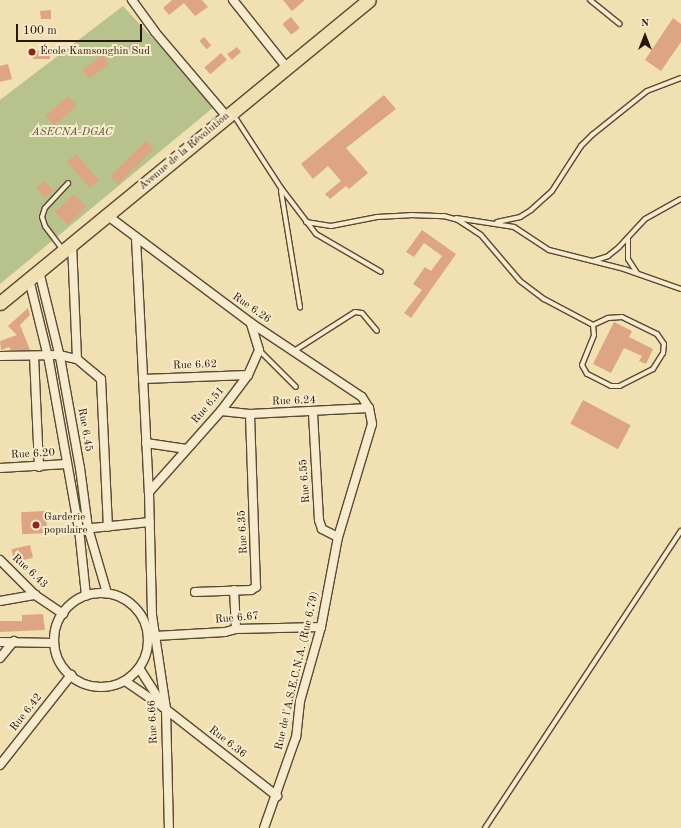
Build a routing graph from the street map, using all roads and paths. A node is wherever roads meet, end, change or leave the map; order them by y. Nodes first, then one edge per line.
1 (132, 0) edge
2 (233, 0) edge
3 (369, 0) edge
4 (590, 0) edge
5 (620, 24) dead end
6 (287, 68) junction
7 (681, 78) edge
8 (230, 115) junction
9 (68, 183) dead end
10 (281, 188) junction
11 (681, 199) edge
12 (108, 216) junction
13 (444, 216) junction
14 (306, 222) junction
15 (493, 223) junction
16 (136, 238) junction
17 (628, 238) junction
18 (68, 248) junction
19 (593, 261) junction
20 (380, 272) dead end
21 (637, 274) junction
22 (34, 275) junction
23 (681, 289) edge
24 (0, 303) edge
25 (300, 307) dead end
26 (251, 323) junction
27 (593, 325) junction
28 (377, 332) dead end
29 (259, 350) junction
30 (294, 352) junction
31 (59, 355) junction
32 (0, 356) edge
33 (34, 356) junction
34 (48, 356) junction
35 (78, 359) junction
36 (248, 375) junction
37 (143, 379) junction
38 (296, 387) dead end
39 (69, 405) junction
40 (57, 408) junction
41 (369, 408) junction
42 (221, 411) junction
43 (312, 413) junction
44 (250, 414) junction
45 (146, 443) junction
46 (187, 449) junction
47 (78, 454) junction
48 (66, 461) junction
49 (39, 467) junction
50 (0, 468) edge
51 (149, 492) junction
52 (150, 522) junction
53 (108, 527) junction
54 (88, 528) junction
55 (79, 529) junction
56 (681, 531) edge
57 (338, 537) junction
58 (0, 560) edge
59 (234, 590) junction
60 (195, 592) dead end
61 (107, 593) junction
62 (35, 595) junction
63 (86, 596) junction
64 (0, 601) edge
65 (63, 614) junction
66 (321, 626) junction
67 (236, 629) junction
68 (155, 636) junction
69 (14, 641) junction
70 (0, 642) edge
71 (54, 643) junction
72 (0, 658) edge
73 (139, 668) junction
74 (70, 675) junction
75 (125, 681) junction
76 (165, 708) junction
77 (0, 765) edge
78 (277, 796) junction
79 (169, 828) edge
80 (264, 828) edge
81 (484, 828) edge

1 - 8 street
2 - 6 street
3 - 6 main road, Avenue de la Révolution
4 - 5 lane
6 - 8 main road, Avenue de la Révolution
7 - 15 lane
8 - 10 lane
8 - 12 main road, Avenue de la Révolution
9 - 18 lane
10 - 14 lane
10 - 25 lane
11 - 17 lane
12 - 16 street, Rue 6.26
12 - 18 main road, Avenue de la Révolution
13 - 14 lane
13 - 15 lane
13 - 27 lane
14 - 20 lane
15 - 19 lane
16 - 26 street, Rue 6.26
16 - 37 street, Rue 6.66
17 - 19 lane
17 - 21 lane
18 - 22 main road, Avenue de la Révolution
18 - 35 street
19 - 21 lane
21 - 23 lane
22 - 24 main road, Avenue de la Révolution
22 - 31 street, Rue 6.45
22 - 34 street, Rue 6.45
26 - 29 street
26 - 30 street, Rue 6.26
27 - 27 lane
28 - 30 lane
29 - 36 street, Rue 6.51
29 - 38 lane
30 - 41 street, Rue 6.26
31 - 34 street
31 - 35 street
31 - 39 street, Rue 6.45
32 - 33 street
33 - 34 street
33 - 49 street
34 - 40 street, Rue 6.45
35 - 53 street
36 - 37 street, Rue 6.62
36 - 42 street, Rue 6.51
37 - 45 street, Rue 6.66
39 - 40 street
39 - 47 street, Rue 6.45
40 - 48 street, Rue 6.45
41 - 43 street, Rue 6.24
41 - 57 street, Rue de l'A.S.E.C.N.A. (Rue 6.79)
42 - 44 street, Rue 6.24
42 - 46 street, Rue 6.51
43 - 44 street, Rue 6.24
43 - 57 street, Rue 6.55
44 - 59 street, Rue 6.35
45 - 46 street
45 - 51 street, Rue 6.66
46 - 51 street, Rue 6.51
47 - 48 street, Rue 6.20
47 - 54 street, Rue 6.45
48 - 49 street, Rue 6.20
48 - 55 street, Rue 6.45
49 - 50 street, Rue 6.20
51 - 52 street, Rue 6.66
52 - 53 street
52 - 68 street, Rue 6.66
53 - 54 street
54 - 55 street
54 - 61 street, Rue 6.45
55 - 63 street, Rue 6.45
56 - 81 lane
57 - 66 street, Rue de l'A.S.E.C.N.A. (Rue 6.79)
58 - 62 street, Rue 6.43
59 - 60 street, Rue 6.35
59 - 67 street
61 - 63 street
61 - 73 street
62 - 64 street
62 - 65 street, Rue 6.43
63 - 65 street
65 - 71 street
66 - 67 street, Rue 6.67
66 - 78 street, Rue de l'A.S.E.C.N.A. (Rue 6.79)
67 - 68 street, Rue 6.67
68 - 76 street, Rue 6.66
69 - 70 street
69 - 71 street
69 - 72 street
71 - 74 street
73 - 75 street
73 - 76 street, Rue 6.36
74 - 75 street
74 - 77 street, Rue 6.42
75 - 76 street, Rue 6.36
76 - 78 street, Rue 6.36
76 - 79 street, Rue 6.66
78 - 80 street, Rue de l'A.S.E.C.N.A. (Rue 6.79)

